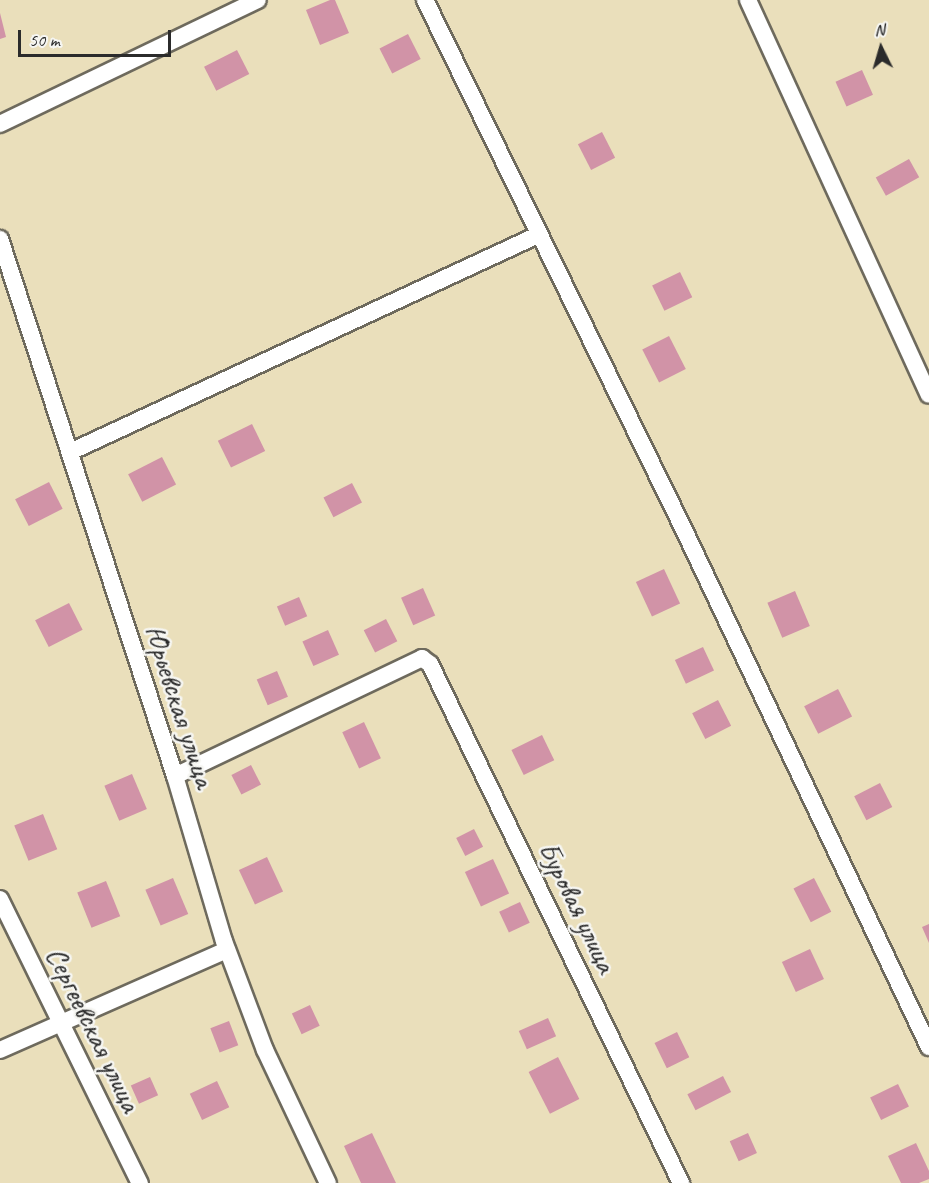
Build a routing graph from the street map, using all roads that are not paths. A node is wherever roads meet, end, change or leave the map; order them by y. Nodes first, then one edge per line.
1 (258, 0) edge
2 (425, 0) edge
3 (748, 0) edge
4 (0, 124) edge
5 (538, 235) junction
6 (0, 239) edge
7 (929, 395) edge
8 (70, 452) junction
9 (176, 776) junction
10 (0, 899) edge
11 (227, 950) junction
12 (61, 1022) junction
13 (929, 1047) edge
14 (0, 1050) edge
15 (140, 1183) edge
16 (328, 1183) edge
17 (681, 1183) edge

1 - 4 street
2 - 5 street
3 - 7 street
5 - 8 street
5 - 13 street
6 - 8 street, Юрьевская улица
8 - 9 street, Юрьевская улица
9 - 11 street, Юрьевская улица
9 - 17 street, Буровая улица
10 - 12 street, Сергеевская улица
11 - 12 street
11 - 16 street, Юрьевская улица
12 - 14 street
12 - 15 street, Сергеевская улица

